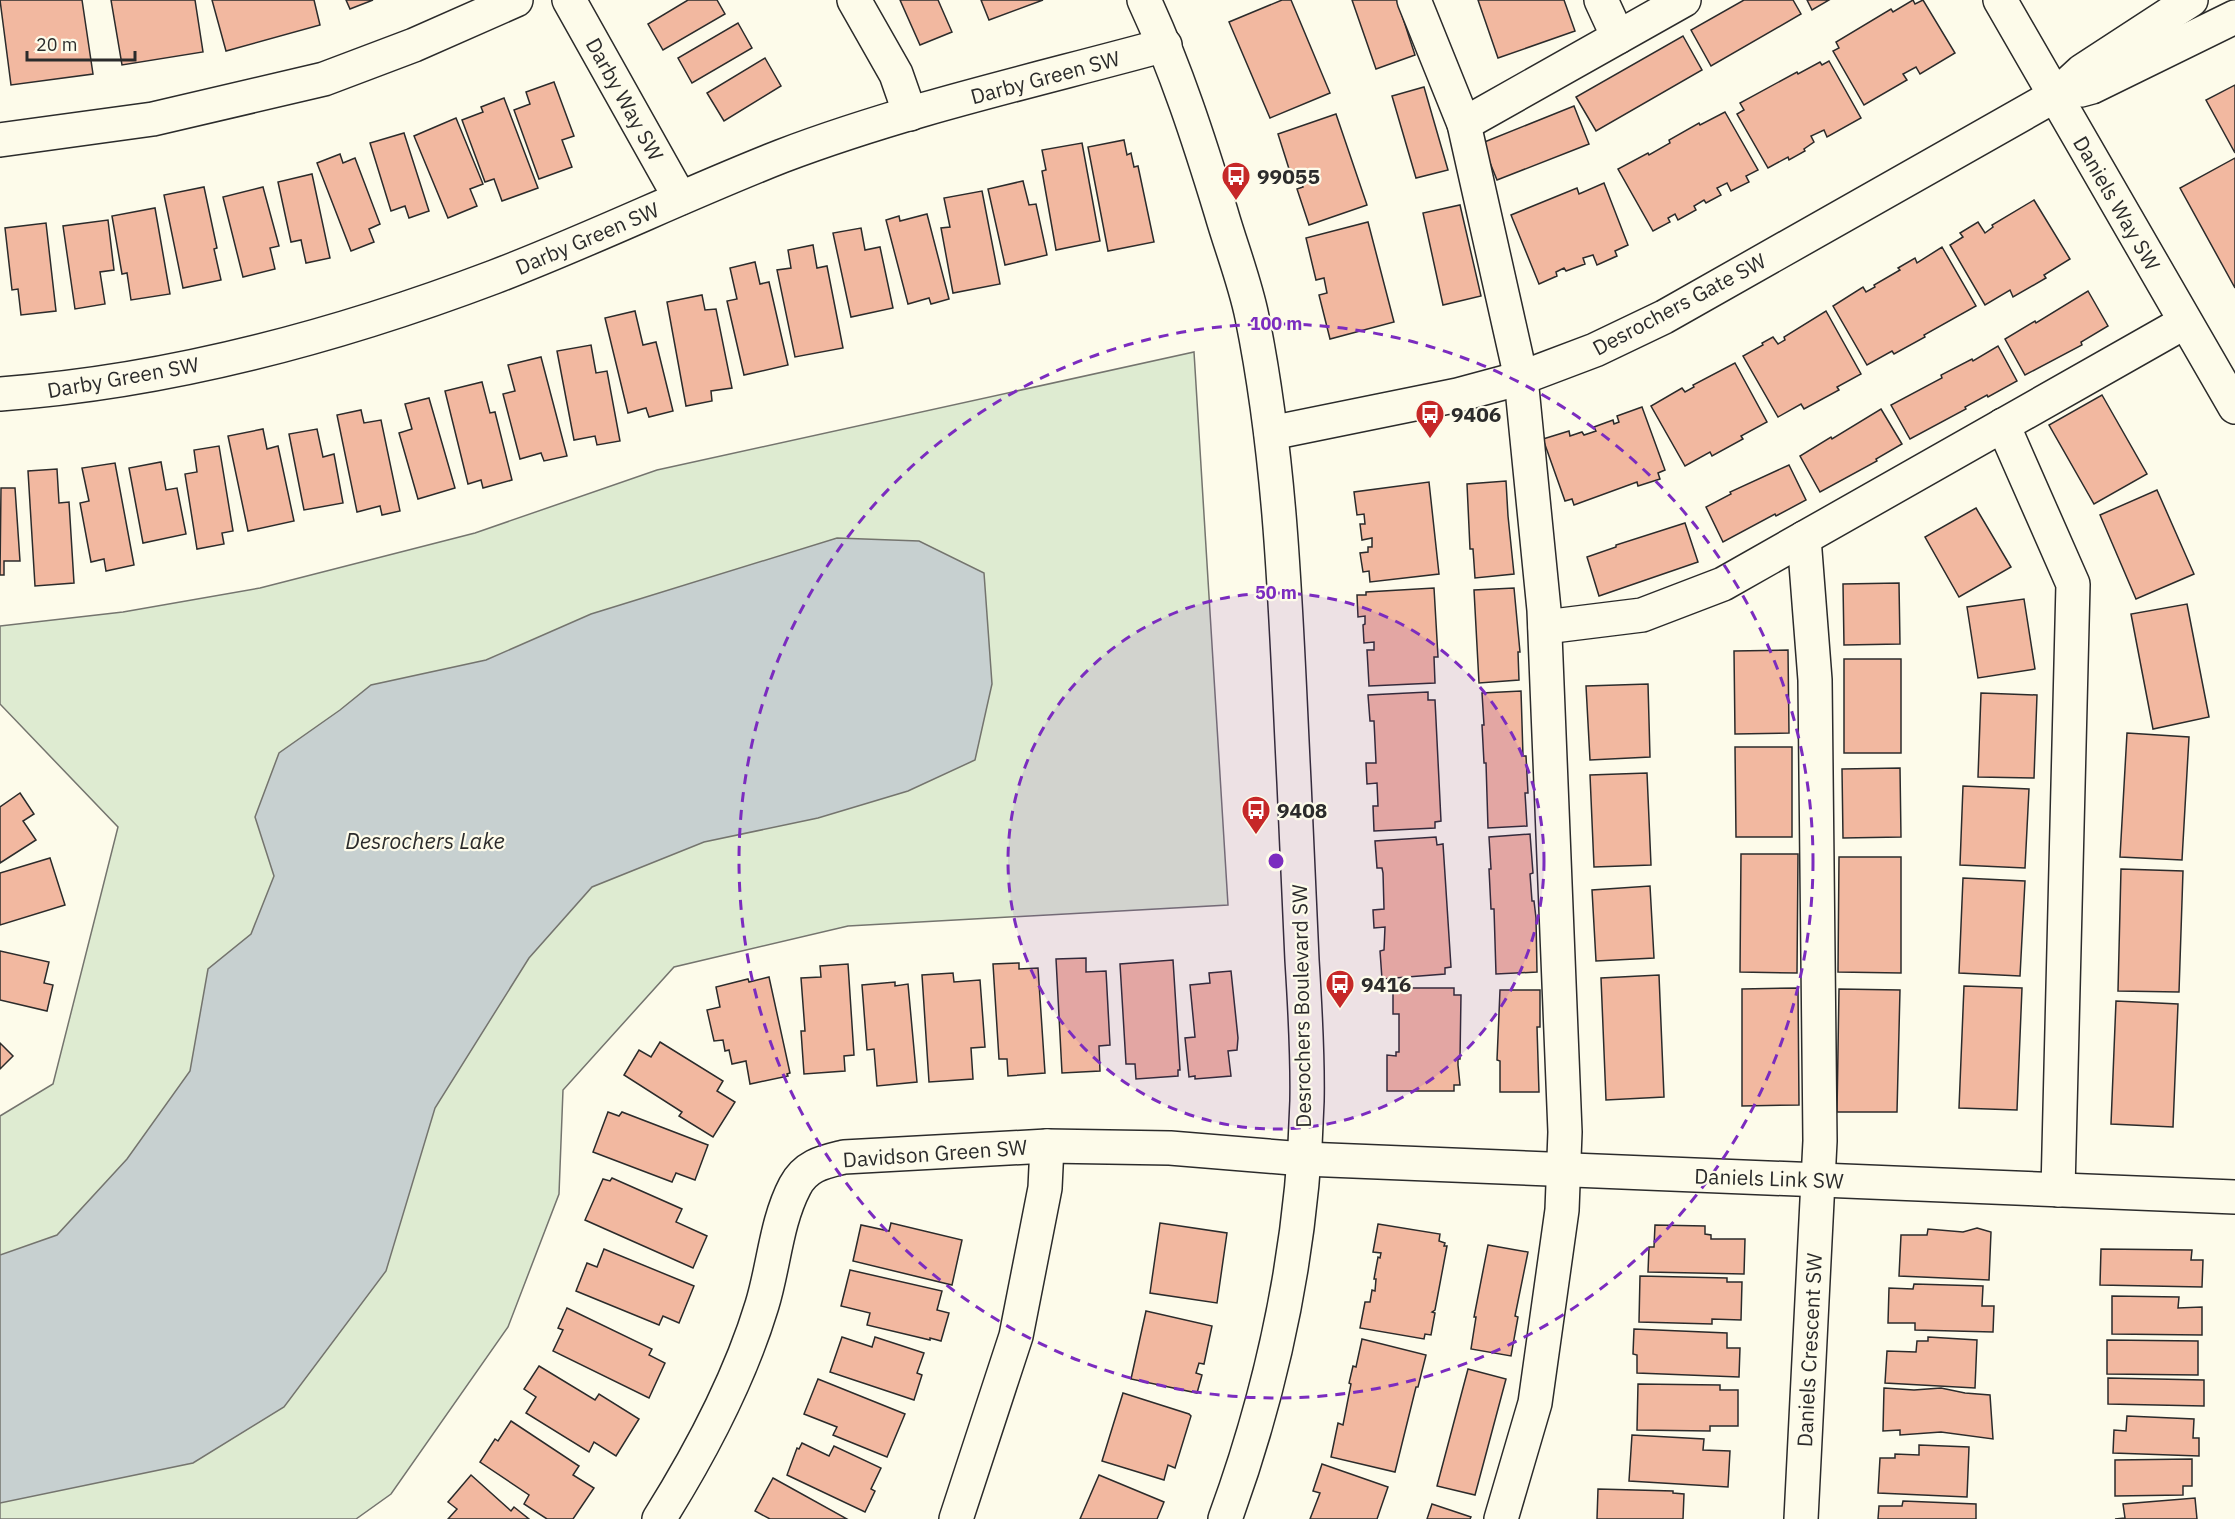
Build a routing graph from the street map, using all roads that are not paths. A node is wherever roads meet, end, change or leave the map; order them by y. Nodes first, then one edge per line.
1 (516, 0) edge
2 (569, 0) edge
3 (854, 0) edge
4 (1144, 0) edge
5 (1414, 0) edge
6 (1601, 0) edge
7 (1684, 0) edge
8 (2000, 0) edge
9 (2191, 0) edge
10 (2235, 17) edge
11 (1618, 37) junction
12 (1165, 45) junction
13 (2056, 95) junction
14 (910, 114) junction
15 (1464, 124) junction
16 (0, 140) edge
17 (680, 198) junction
18 (2185, 322) junction
19 (1521, 378) junction
20 (0, 394) edge
21 (2235, 407) edge
22 (2003, 425) junction
23 (1271, 433) junction
24 (1804, 538) junction
25 (1545, 627) junction
26 (1047, 1146) junction
27 (1304, 1159) junction
28 (1563, 1170) junction
29 (1818, 1180) junction
30 (2058, 1190) junction
31 (2235, 1197) edge
32 (659, 1519) edge
33 (956, 1519) edge
34 (1225, 1519) edge
35 (1501, 1519) edge
36 (1801, 1519) edge

1 - 16 street
2 - 17 street, Darby Way SW
3 - 14 street
4 - 12 street, Desrochers Boulevard SW
5 - 15 street
6 - 11 street
7 - 11 street
8 - 13 street, Daniels Way SW
9 - 13 street, Desrochers Gate SW
10 - 13 street, Desrochers Gate SW
11 - 15 street
12 - 14 street, Darby Green SW
12 - 23 street, Desrochers Boulevard SW
13 - 18 street, Daniels Way SW
13 - 19 street, Desrochers Gate SW
14 - 17 street, Darby Green SW
15 - 19 street
17 - 20 street, Darby Green SW
18 - 21 street, Daniels Way SW
18 - 22 street
19 - 23 street, Desrochers Gate SW
19 - 25 street
22 - 24 street
22 - 30 street
23 - 27 street, Desrochers Boulevard SW
24 - 25 street
24 - 29 street, Daniels Crescent SW
25 - 28 street
26 - 27 street, Davidson Green SW
26 - 32 street, Davidson Green SW
26 - 33 street
27 - 28 street, Daniels Link SW
27 - 34 street, Desrochers Boulevard SW
28 - 29 street, Daniels Link SW
28 - 35 street
29 - 30 street, Daniels Link SW
29 - 36 street, Daniels Crescent SW
30 - 31 street, Daniels Link SW

